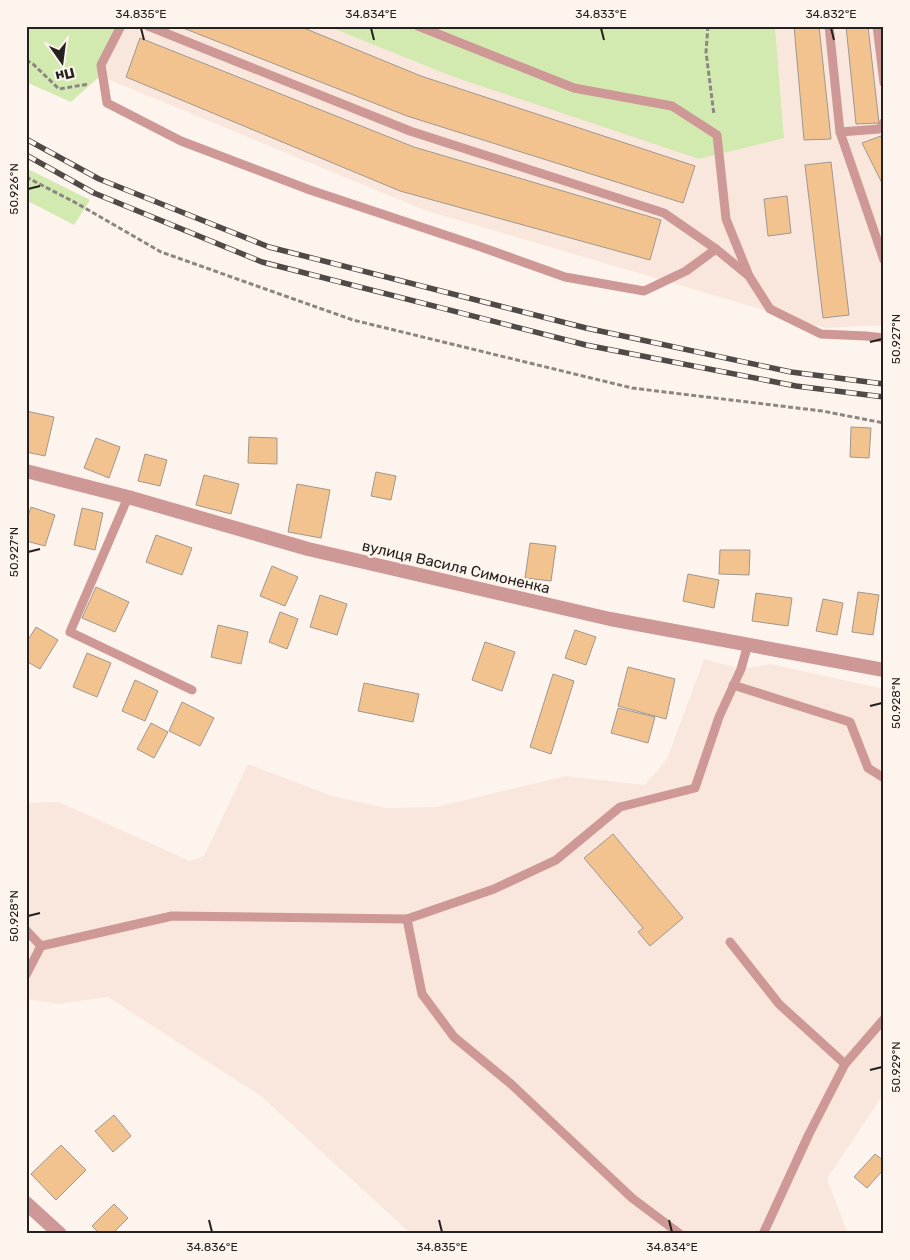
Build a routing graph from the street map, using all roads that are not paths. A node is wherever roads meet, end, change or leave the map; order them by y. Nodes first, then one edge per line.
1 (121, 26) edge
2 (148, 26) edge
3 (418, 26) edge
4 (829, 26) edge
5 (877, 26) edge
6 (884, 83) edge
7 (884, 122) edge
8 (840, 132) junction
9 (716, 249) junction
10 (884, 260) edge
11 (749, 276) junction
12 (884, 338) edge
13 (26, 471) edge
14 (128, 498) junction
15 (748, 644) junction
16 (884, 670) edge
17 (733, 685) junction
18 (192, 690) dead end
19 (884, 778) edge
20 (407, 919) junction
21 (26, 930) edge
22 (730, 942) dead end
23 (41, 946) junction
24 (26, 975) edge
25 (884, 1019) edge
26 (845, 1064) junction
27 (26, 1203) edge
28 (60, 1234) edge
29 (680, 1234) edge
30 (763, 1234) edge

1 - 9 lane
2 - 9 lane
3 - 11 lane
4 - 8 lane
5 - 6 lane
7 - 8 lane
8 - 10 lane
9 - 11 lane
11 - 12 lane
13 - 14 street, вулиця Василя Симоненка
14 - 15 street, вулиця Василя Симоненка
14 - 18 lane
15 - 16 street, вулиця Василя Симоненка
15 - 17 lane
17 - 19 lane
17 - 20 lane
20 - 23 lane
20 - 29 lane
21 - 23 lane
22 - 26 lane
23 - 24 lane
25 - 26 lane
26 - 30 lane
27 - 28 street

